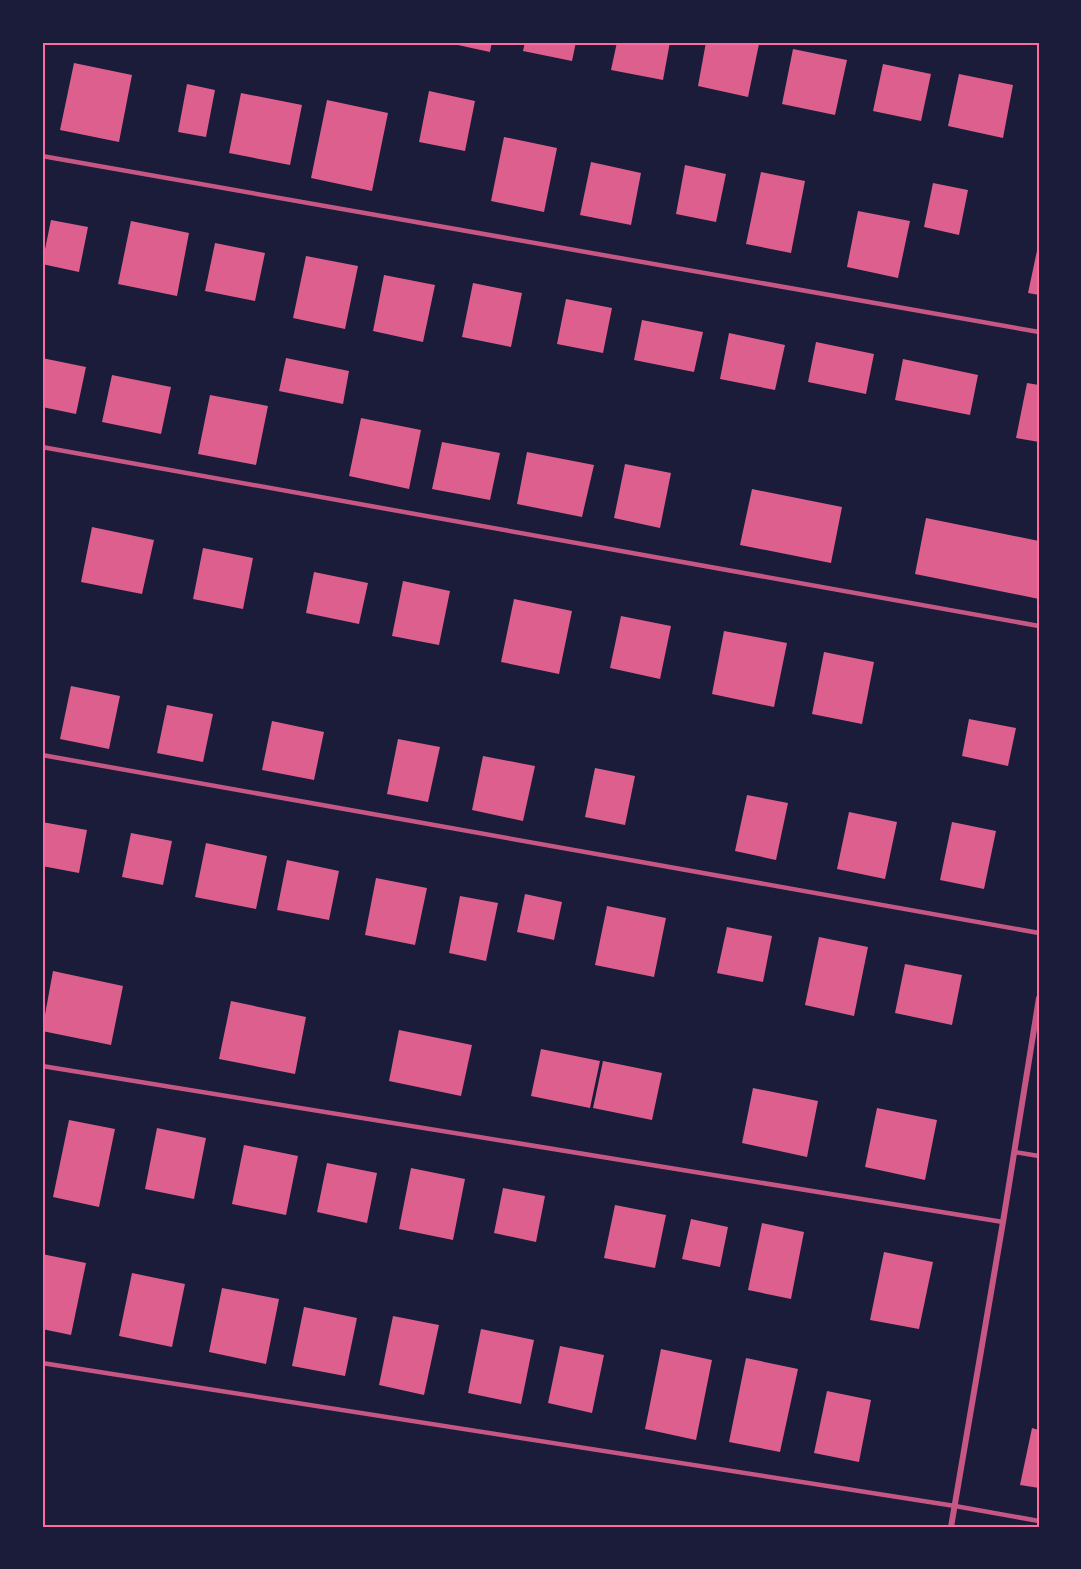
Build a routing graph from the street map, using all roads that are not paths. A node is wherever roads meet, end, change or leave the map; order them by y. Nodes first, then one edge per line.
1 (42, 156) edge
2 (1039, 332) edge
3 (42, 447) edge
4 (1039, 626) edge
5 (42, 755) edge
6 (1039, 933) edge
7 (1039, 998) edge
8 (42, 1066) edge
9 (1015, 1152) junction
10 (1039, 1156) edge
11 (1003, 1222) junction
12 (42, 1363) edge
13 (955, 1506) junction
14 (1039, 1521) edge
15 (951, 1527) edge

1 - 2 lane
3 - 4 lane
5 - 6 lane
7 - 9 street
8 - 11 lane
9 - 10 lane
9 - 11 street
11 - 13 street
12 - 13 lane
13 - 14 lane
13 - 15 street

